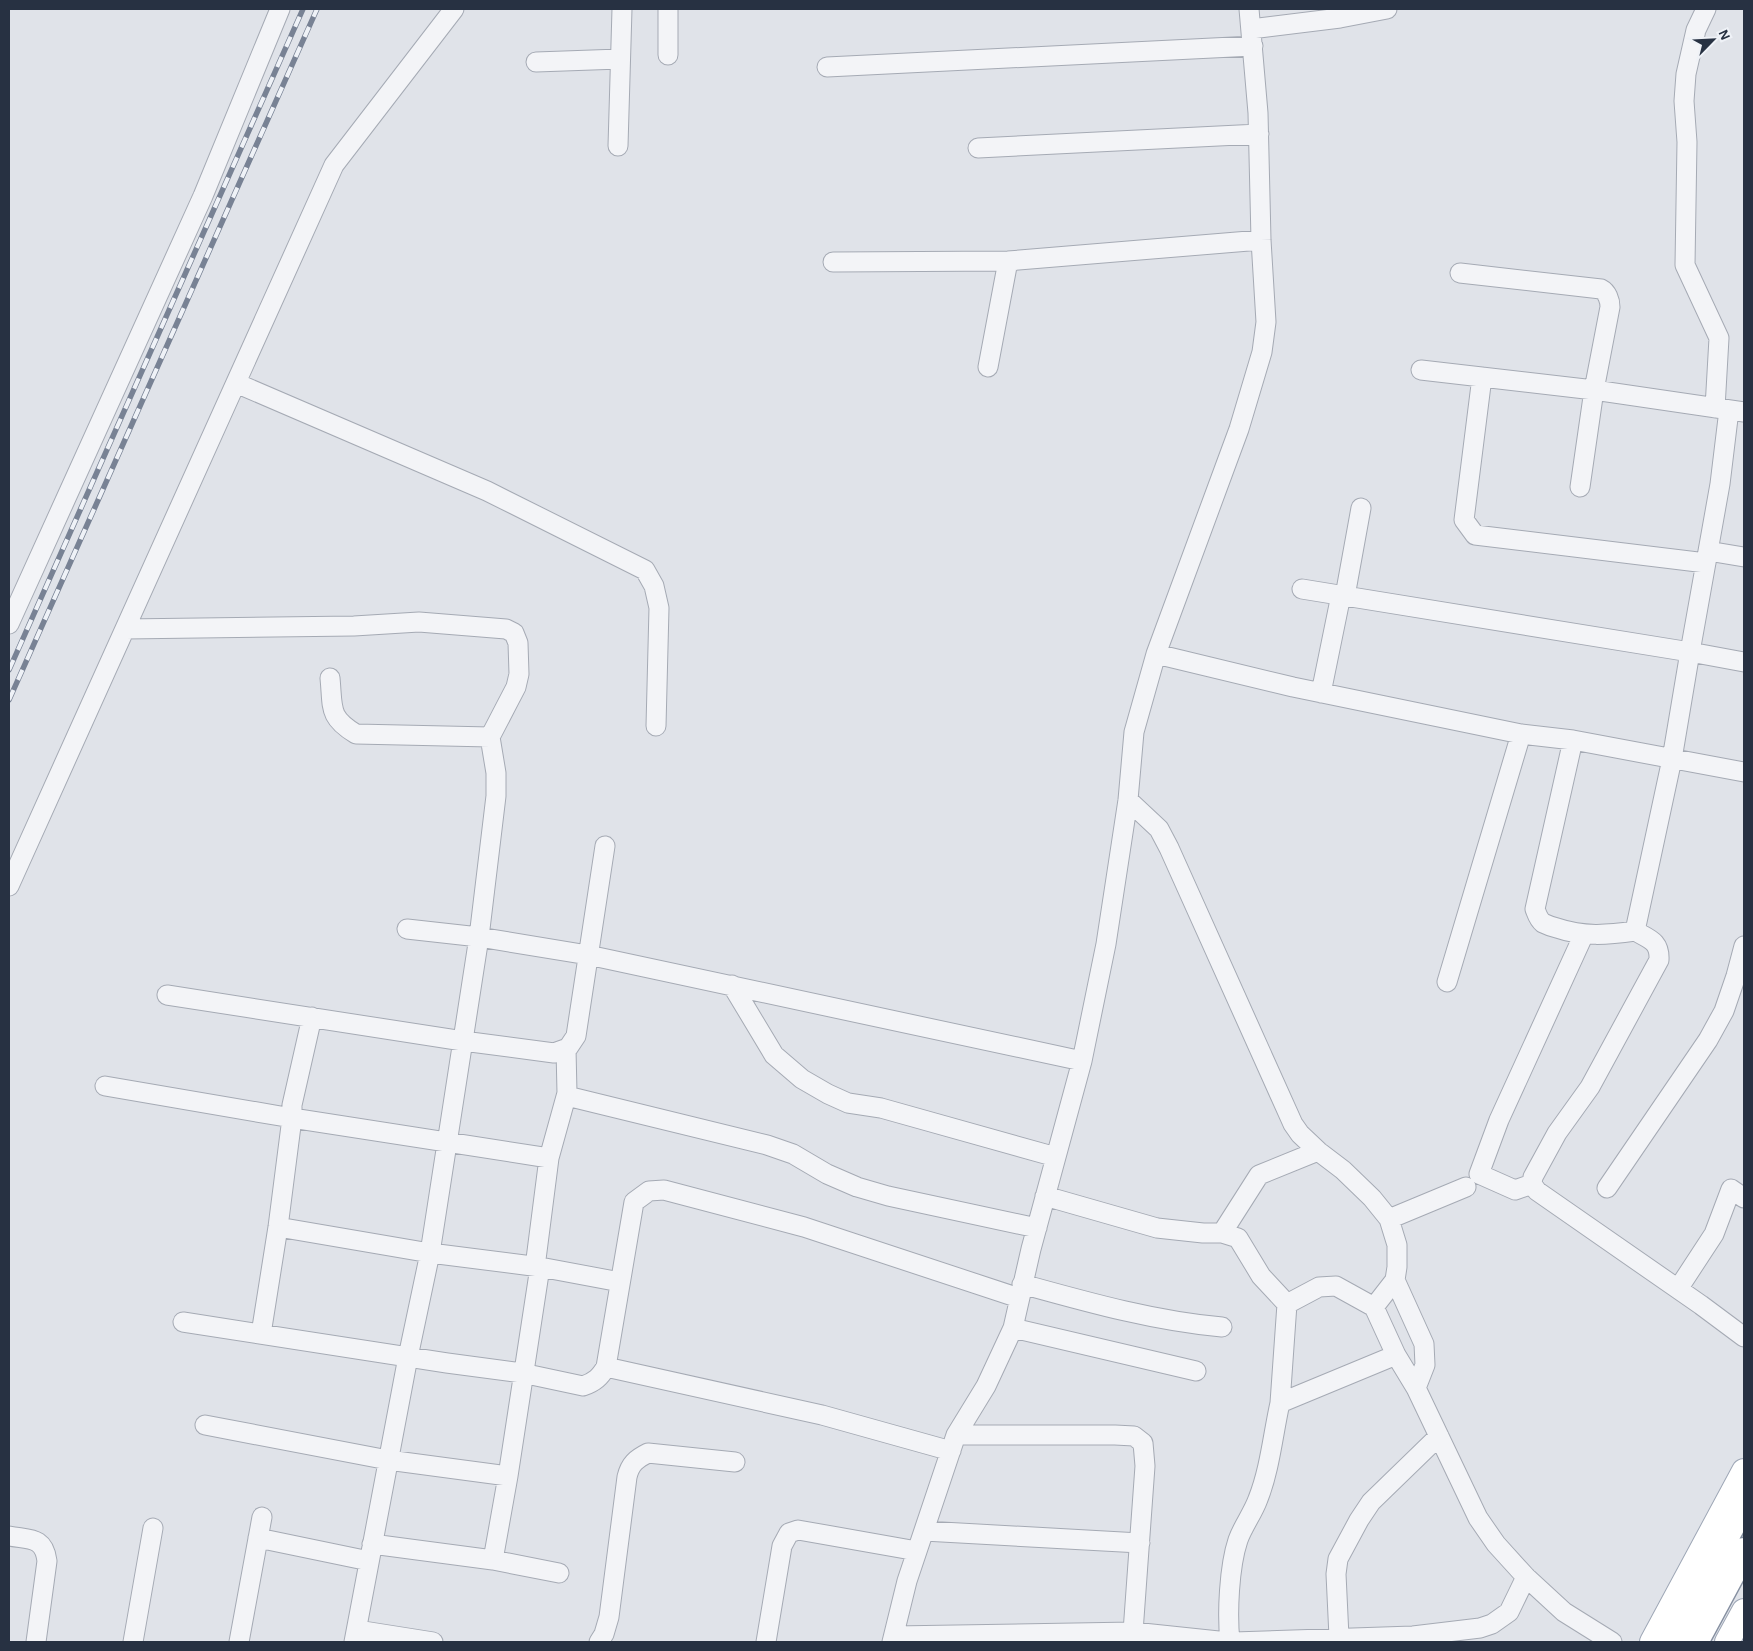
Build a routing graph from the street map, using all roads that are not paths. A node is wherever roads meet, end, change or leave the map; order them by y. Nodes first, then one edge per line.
1 (280, 9) edge
2 (454, 9) edge
3 (622, 9) edge
4 (668, 9) edge
5 (1249, 9) edge
6 (1387, 9) edge
7 (1706, 9) edge
8 (1252, 37) junction
9 (668, 55) dead end
10 (620, 59) junction
11 (536, 62) dead end
12 (827, 67) dead end
13 (1259, 134) junction
14 (618, 146) dead end
15 (978, 148) dead end
16 (1261, 240) junction
17 (1008, 261) junction
18 (833, 262) dead end
19 (1460, 272) dead end
20 (988, 367) dead end
21 (1421, 370) dead end
22 (1482, 377) junction
23 (236, 383) junction
24 (1594, 390) junction
25 (1729, 410) edge
26 (1580, 487) dead end
27 (1361, 508) dead end
28 (1707, 557) junction
29 (1744, 557) edge
30 (1302, 589) dead end
31 (1343, 596) junction
32 (9, 624) edge
33 (125, 629) junction
34 (1690, 652) junction
35 (1156, 654) junction
36 (1744, 662) edge
37 (330, 678) dead end
38 (1322, 693) junction
39 (656, 726) dead end
40 (1521, 734) junction
41 (490, 737) junction
42 (1573, 740) junction
43 (1672, 759) junction
44 (1744, 772) edge
45 (1128, 800) junction
46 (605, 846) dead end
47 (9, 886) edge
48 (407, 928) dead end
49 (1635, 930) junction
50 (1584, 934) junction
51 (479, 937) junction
52 (1744, 946) edge
53 (588, 955) junction
54 (1447, 982) dead end
55 (732, 985) junction
56 (167, 995) dead end
57 (312, 1017) junction
58 (463, 1041) junction
59 (566, 1049) junction
60 (1082, 1060) junction
61 (105, 1086) dead end
62 (574, 1098) dead end
63 (292, 1118) junction
64 (447, 1143) junction
65 (1318, 1151) junction
66 (1056, 1157) junction
67 (549, 1158) junction
68 (1532, 1184) junction
69 (1466, 1187) dead end
70 (1607, 1188) dead end
71 (1045, 1196) junction
72 (1744, 1198) edge
73 (1389, 1219) junction
74 (278, 1226) junction
75 (1037, 1228) junction
76 (1222, 1233) junction
77 (430, 1253) junction
78 (537, 1267) junction
79 (1395, 1280) junction
80 (620, 1282) junction
81 (1678, 1289) junction
82 (1021, 1291) junction
83 (1287, 1304) junction
84 (1374, 1307) junction
85 (183, 1322) dead end
86 (1222, 1327) dead end
87 (1013, 1328) junction
88 (261, 1334) junction
89 (1744, 1337) edge
90 (1396, 1355) junction
91 (408, 1357) junction
92 (606, 1367) junction
93 (1196, 1371) dead end
94 (522, 1373) junction
95 (1416, 1388) junction
96 (1280, 1402) junction
97 (205, 1425) dead end
98 (1439, 1436) junction
99 (953, 1443) junction
100 (388, 1460) junction
101 (735, 1462) dead end
102 (1744, 1472) edge
103 (508, 1476) junction
104 (1744, 1503) edge
105 (262, 1517) dead end
106 (153, 1528) dead end
107 (924, 1531) junction
108 (9, 1536) edge
109 (258, 1538) junction
110 (1140, 1543) junction
111 (917, 1551) junction
112 (1744, 1551) edge
113 (371, 1552) junction
114 (493, 1560) junction
115 (559, 1573) dead end
116 (1526, 1578) junction
117 (1744, 1611) edge
118 (1133, 1632) junction
119 (356, 1636) edge
120 (1339, 1638) junction
121 (893, 1639) edge
122 (36, 1642) edge
123 (133, 1642) edge
124 (239, 1642) edge
125 (432, 1642) edge
126 (599, 1642) edge
127 (766, 1642) edge
128 (1229, 1642) edge
129 (1234, 1642) edge
130 (1612, 1642) edge
131 (1652, 1642) edge
132 (1669, 1642) edge
133 (1695, 1642) edge
134 (1727, 1642) edge

1 - 32 street
2 - 23 street
3 - 10 street
4 - 9 street
5 - 8 street
6 - 8 street
7 - 25 street
8 - 12 street
8 - 13 street
10 - 11 street
10 - 14 street
13 - 15 street
13 - 16 street
16 - 17 street
16 - 35 street
17 - 18 street
17 - 20 street
19 - 24 street
21 - 22 street
22 - 24 street
22 - 28 street
23 - 33 street
23 - 39 street
24 - 25 street
24 - 26 street
25 - 28 street
27 - 31 street
28 - 29 street
28 - 34 street
30 - 31 street
31 - 34 street
31 - 38 street
33 - 41 street
33 - 47 street
34 - 36 street
34 - 43 street
35 - 38 street
35 - 45 street
37 - 41 street
38 - 40 street
40 - 42 street
40 - 54 street
41 - 51 street
42 - 43 street
42 - 50 street
43 - 44 street
43 - 49 street
45 - 60 street
45 - 65 street
46 - 53 street
48 - 51 street
49 - 50 street
49 - 68 street
50 - 68 street
51 - 53 street
51 - 58 street
52 - 70 street
53 - 55 street
53 - 59 street
55 - 60 street
55 - 66 street
56 - 57 street
57 - 58 street
57 - 63 street
58 - 59 street
58 - 64 street
59 - 67 street
60 - 66 street
61 - 63 street
62 - 75 street
63 - 64 street
63 - 74 street
64 - 67 street
64 - 77 street
65 - 73 street
65 - 76 street
66 - 71 street
67 - 78 street
68 - 81 street
69 - 73 street
71 - 75 street
71 - 76 street
72 - 81 street
73 - 79 street
74 - 77 street
74 - 88 street
75 - 82 street
76 - 83 street
77 - 78 street
77 - 91 street
78 - 80 street
78 - 94 street
79 - 84 street
79 - 95 street
80 - 82 street
80 - 92 street
81 - 89 street
82 - 86 street
82 - 87 street
83 - 84 street
83 - 96 street
84 - 90 street
85 - 88 street
87 - 93 street
87 - 99 street
88 - 91 street
90 - 95 street
90 - 96 street
91 - 94 street
91 - 100 street
92 - 94 street
92 - 99 street
94 - 103 street
95 - 98 street
96 - 128 street
97 - 100 street
98 - 116 street
98 - 120 street
99 - 107 street
99 - 110 street
100 - 103 street
100 - 113 street
101 - 126 street
102 - 131 main road
103 - 114 street
104 - 132 highway
105 - 109 street
106 - 123 street
107 - 110 street
107 - 111 street
108 - 122 street
109 - 113 street
109 - 124 street
110 - 118 street
111 - 121 street
111 - 127 street
112 - 133 highway
113 - 114 street
113 - 119 street
114 - 115 street
116 - 120 street
116 - 130 street
117 - 134 main road
118 - 121 street
118 - 128 street
119 - 125 street
120 - 129 street

